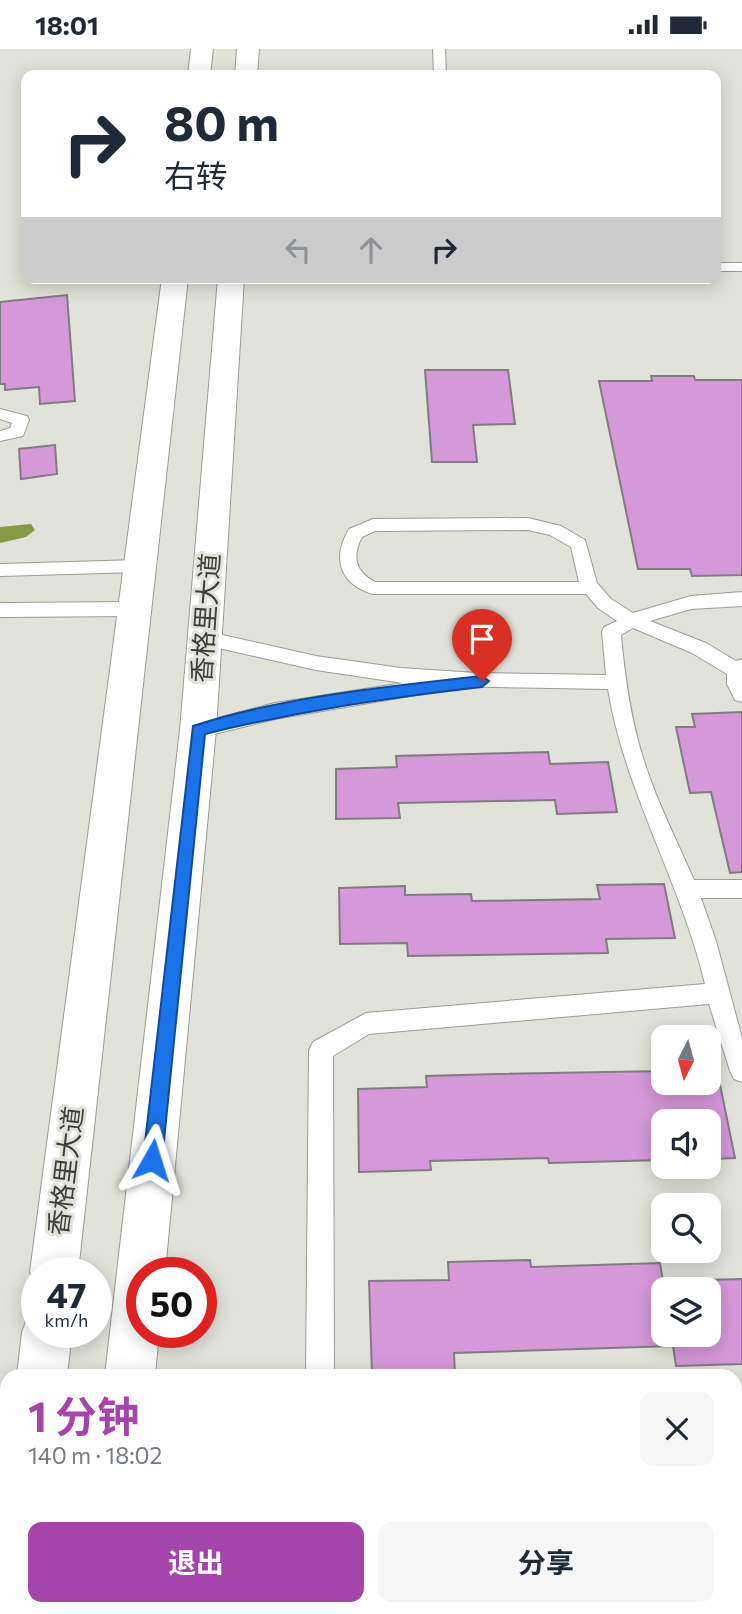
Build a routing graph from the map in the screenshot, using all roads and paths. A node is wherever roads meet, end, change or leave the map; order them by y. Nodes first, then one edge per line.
1 (202, 49) edge
2 (248, 49) edge
3 (439, 49) edge
4 (200, 70) edge
5 (246, 70) edge
6 (440, 70) edge
7 (721, 267) edge
8 (742, 267) edge
9 (173, 284) edge
10 (231, 284) edge
11 (0, 414) edge
12 (0, 436) edge
13 (139, 566) junction
14 (0, 570) edge
15 (593, 587) junction
16 (742, 599) edge
17 (135, 609) junction
18 (0, 610) edge
19 (631, 620) junction
20 (205, 638) junction
21 (739, 668) edge
22 (482, 681) junction
23 (616, 682) junction
24 (742, 695) edge
25 (198, 730) junction
26 (742, 888) edge
27 (687, 889) junction
28 (717, 993) junction
29 (742, 1071) edge
30 (56, 1257) edge
31 (45, 1348) edge
32 (43, 1369) edge
33 (131, 1369) edge
34 (320, 1369) edge

1 - 4 main road
2 - 5 main road
3 - 6 lane
7 - 8 lane
9 - 13 main road, 香格里大道
10 - 20 main road, 香格里大道
11 - 12 lane
13 - 14 lane
13 - 17 main road, 香格里大道
15 - 15 lane
15 - 19 lane
16 - 19 lane
17 - 18 lane
17 - 30 main road, 香格里大道
19 - 21 lane
19 - 23 lane
20 - 22 lane
20 - 25 main road, 香格里大道
21 - 24 lane
22 - 23 lane
22 - 25 lane
23 - 27 lane
25 - 33 main road, 香格里大道
26 - 27 lane
27 - 28 lane
28 - 29 lane
28 - 34 lane
31 - 32 main road

